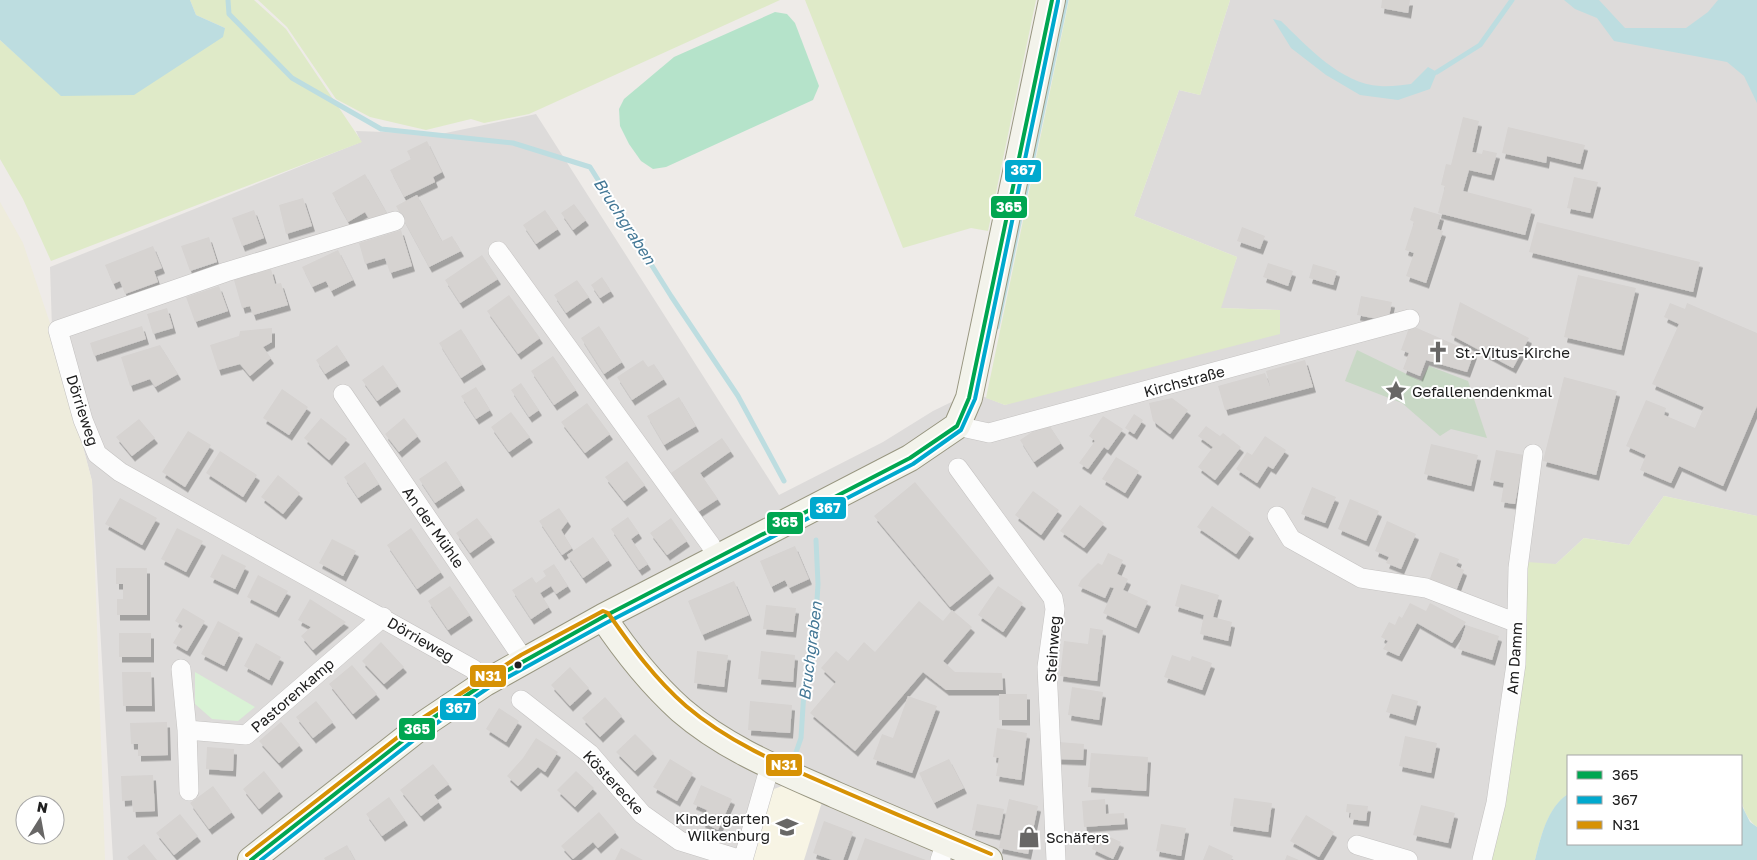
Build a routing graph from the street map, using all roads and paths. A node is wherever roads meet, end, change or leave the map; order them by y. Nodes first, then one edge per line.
1 (1052, 0) edge
2 (395, 221) dead end
3 (498, 251) dead end
4 (1410, 320) dead end
5 (343, 394) dead end
6 (957, 426) junction
7 (1533, 454) dead end
8 (958, 468) dead end
9 (1277, 516) dead end
10 (717, 557) junction
11 (383, 617) junction
12 (604, 617) junction
13 (1517, 623) junction
14 (524, 660) junction
15 (181, 669) dead end
16 (485, 683) junction
17 (521, 700) dead end
18 (187, 730) junction
19 (770, 766) junction
20 (190, 791) dead end
21 (1357, 845) dead end
22 (943, 851) edge
23 (251, 860) edge
24 (743, 860) edge
25 (989, 860) edge
26 (1056, 860) edge
27 (1408, 860) edge
28 (1482, 860) edge

1 - 6 main road
2 - 11 street, Dörrieweg
3 - 10 street
4 - 6 street, Kirchstraße
5 - 14 street, An der Mühle
6 - 10 main road
7 - 13 street, Am Damm
8 - 26 street, Steinweg
9 - 13 street
10 - 12 main road
11 - 16 street, Dörrieweg
11 - 18 street, Pastorenkamp
12 - 14 main road
12 - 19 main road
13 - 28 street, Am Damm
14 - 16 main road
15 - 18 street
16 - 23 main road
17 - 24 street, Kösterecke
18 - 20 street
19 - 22 main road
19 - 24 street
21 - 27 street
22 - 25 main road

